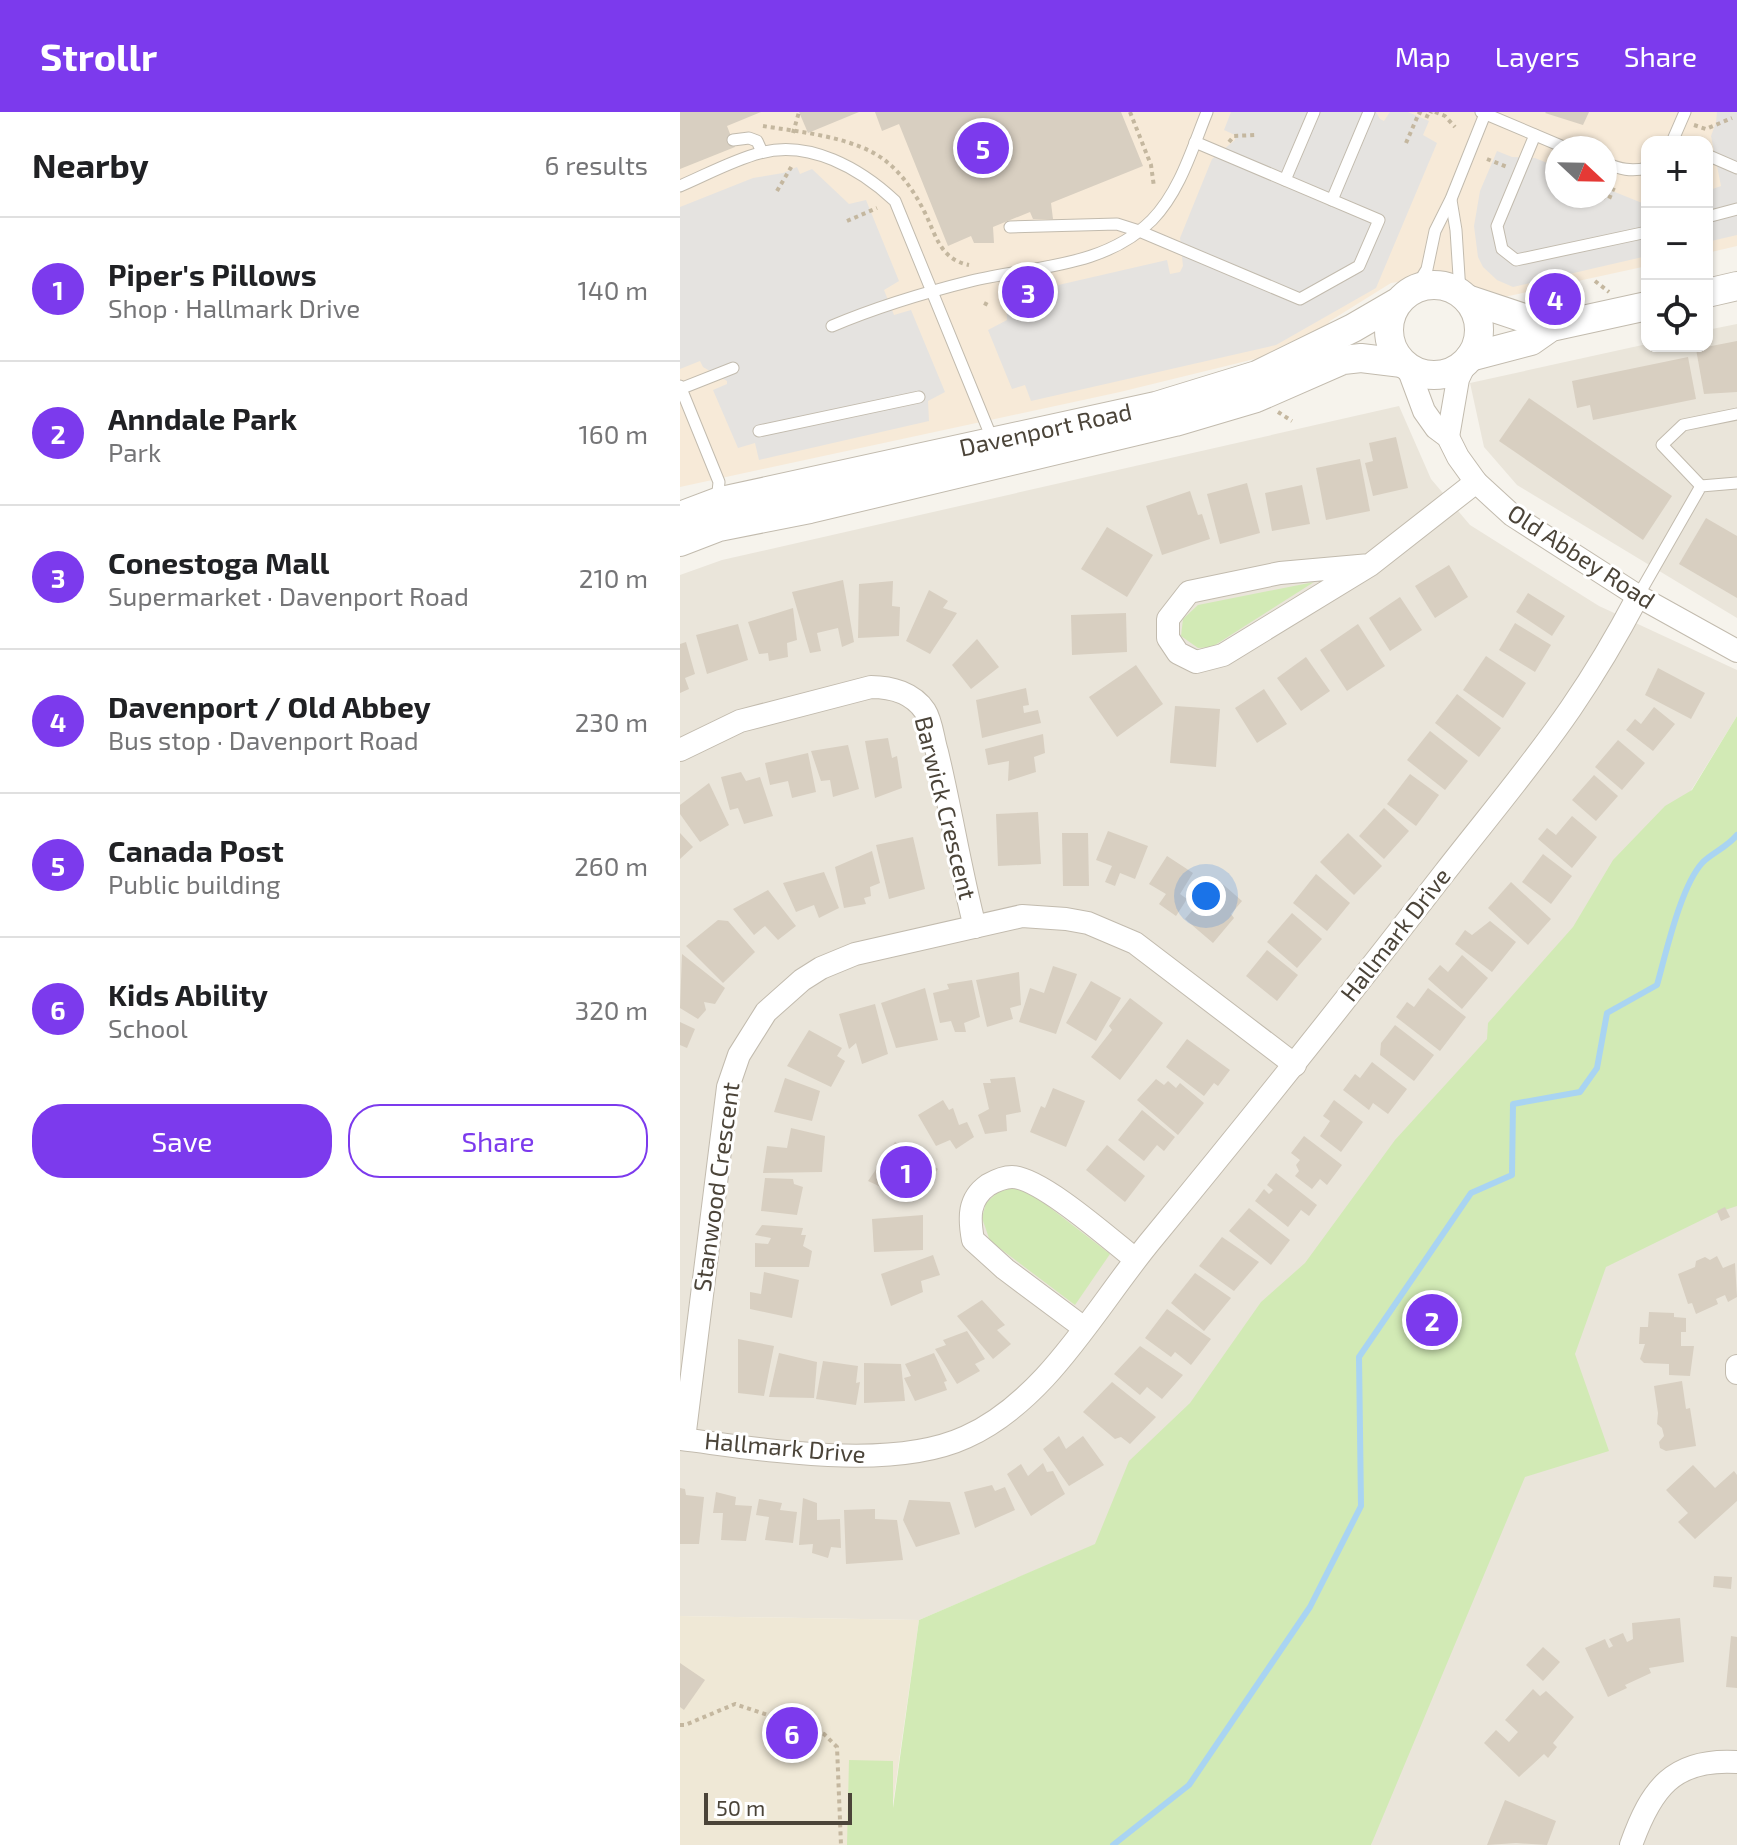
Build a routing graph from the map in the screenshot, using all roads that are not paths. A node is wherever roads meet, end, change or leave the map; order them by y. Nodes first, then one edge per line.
1 (1207, 112) edge
2 (1314, 112) edge
3 (1369, 112) edge
4 (1685, 112) edge
5 (1483, 113) edge
6 (1535, 135) junction
7 (1676, 136) edge
8 (1545, 139) edge
9 (733, 140) dead end
10 (1195, 142) junction
11 (762, 152) junction
12 (1713, 158) edge
13 (1617, 168) edge
14 (1737, 168) edge
15 (1641, 170) edge
16 (1285, 180) junction
17 (680, 186) edge
18 (1451, 199) junction
19 (1332, 200) junction
20 (1737, 209) edge
21 (1713, 215) edge
22 (1010, 227) dead end
23 (1139, 231) junction
24 (1641, 233) edge
25 (1737, 286) edge
26 (932, 292) junction
27 (1713, 292) edge
28 (1406, 295) junction
29 (1464, 296) junction
30 (1641, 307) edge
31 (832, 326) dead end
32 (1551, 327) junction
33 (1468, 360) junction
34 (1405, 365) junction
35 (733, 368) dead end
36 (680, 388) edge
37 (919, 397) dead end
38 (1737, 414) edge
39 (759, 431) dead end
40 (1448, 437) junction
41 (997, 453) junction
42 (1476, 482) junction
43 (1737, 483) edge
44 (1701, 486) junction
45 (718, 514) junction
46 (680, 516) edge
47 (680, 542) edge
48 (1370, 565) junction
49 (1638, 596) junction
50 (1737, 651) edge
51 (680, 750) edge
52 (975, 927) junction
53 (1295, 1065) junction
54 (1135, 1259) junction
55 (1084, 1328) junction
56 (1737, 1366) edge
57 (1737, 1373) edge
58 (682, 1439) edge
59 (1737, 1762) edge
60 (1631, 1845) edge

1 - 10 lane
2 - 16 lane
3 - 19 lane
4 - 7 lane
5 - 6 lane
5 - 18 lane
6 - 8 lane
6 - 24 lane
9 - 11 lane
10 - 16 lane
10 - 23 lane
11 - 17 lane
11 - 26 lane
12 - 14 lane
13 - 15 lane
16 - 19 lane
18 - 28 lane
18 - 29 lane
19 - 23 lane
20 - 21 lane
22 - 23 lane
23 - 26 lane
25 - 27 street
26 - 31 lane
26 - 41 lane
28 - 29 street
28 - 34 street
28 - 41 street, Davenport Road
29 - 32 street
29 - 33 street
30 - 32 street
32 - 33 street
33 - 34 street
33 - 40 street
34 - 40 street, Old Abbey Road
34 - 41 street, Davenport Road
35 - 36 lane
36 - 45 lane
37 - 39 lane
38 - 44 lane
40 - 42 street, Old Abbey Road
41 - 45 street, Davenport Road
42 - 48 street
42 - 49 street, Old Abbey Road
43 - 44 lane
44 - 49 lane
45 - 46 street, Davenport Road
45 - 47 street, Davenport Road
48 - 48 street
49 - 50 street, Old Abbey Road
49 - 53 street, Hallmark Drive
51 - 52 street, Barwick Crescent
52 - 53 street, Stanwood Crescent
52 - 58 street, Stanwood Crescent
53 - 54 street, Hallmark Drive
54 - 55 street, Hallmark Drive
54 - 55 street
55 - 58 street, Hallmark Drive
56 - 57 street
59 - 60 street

